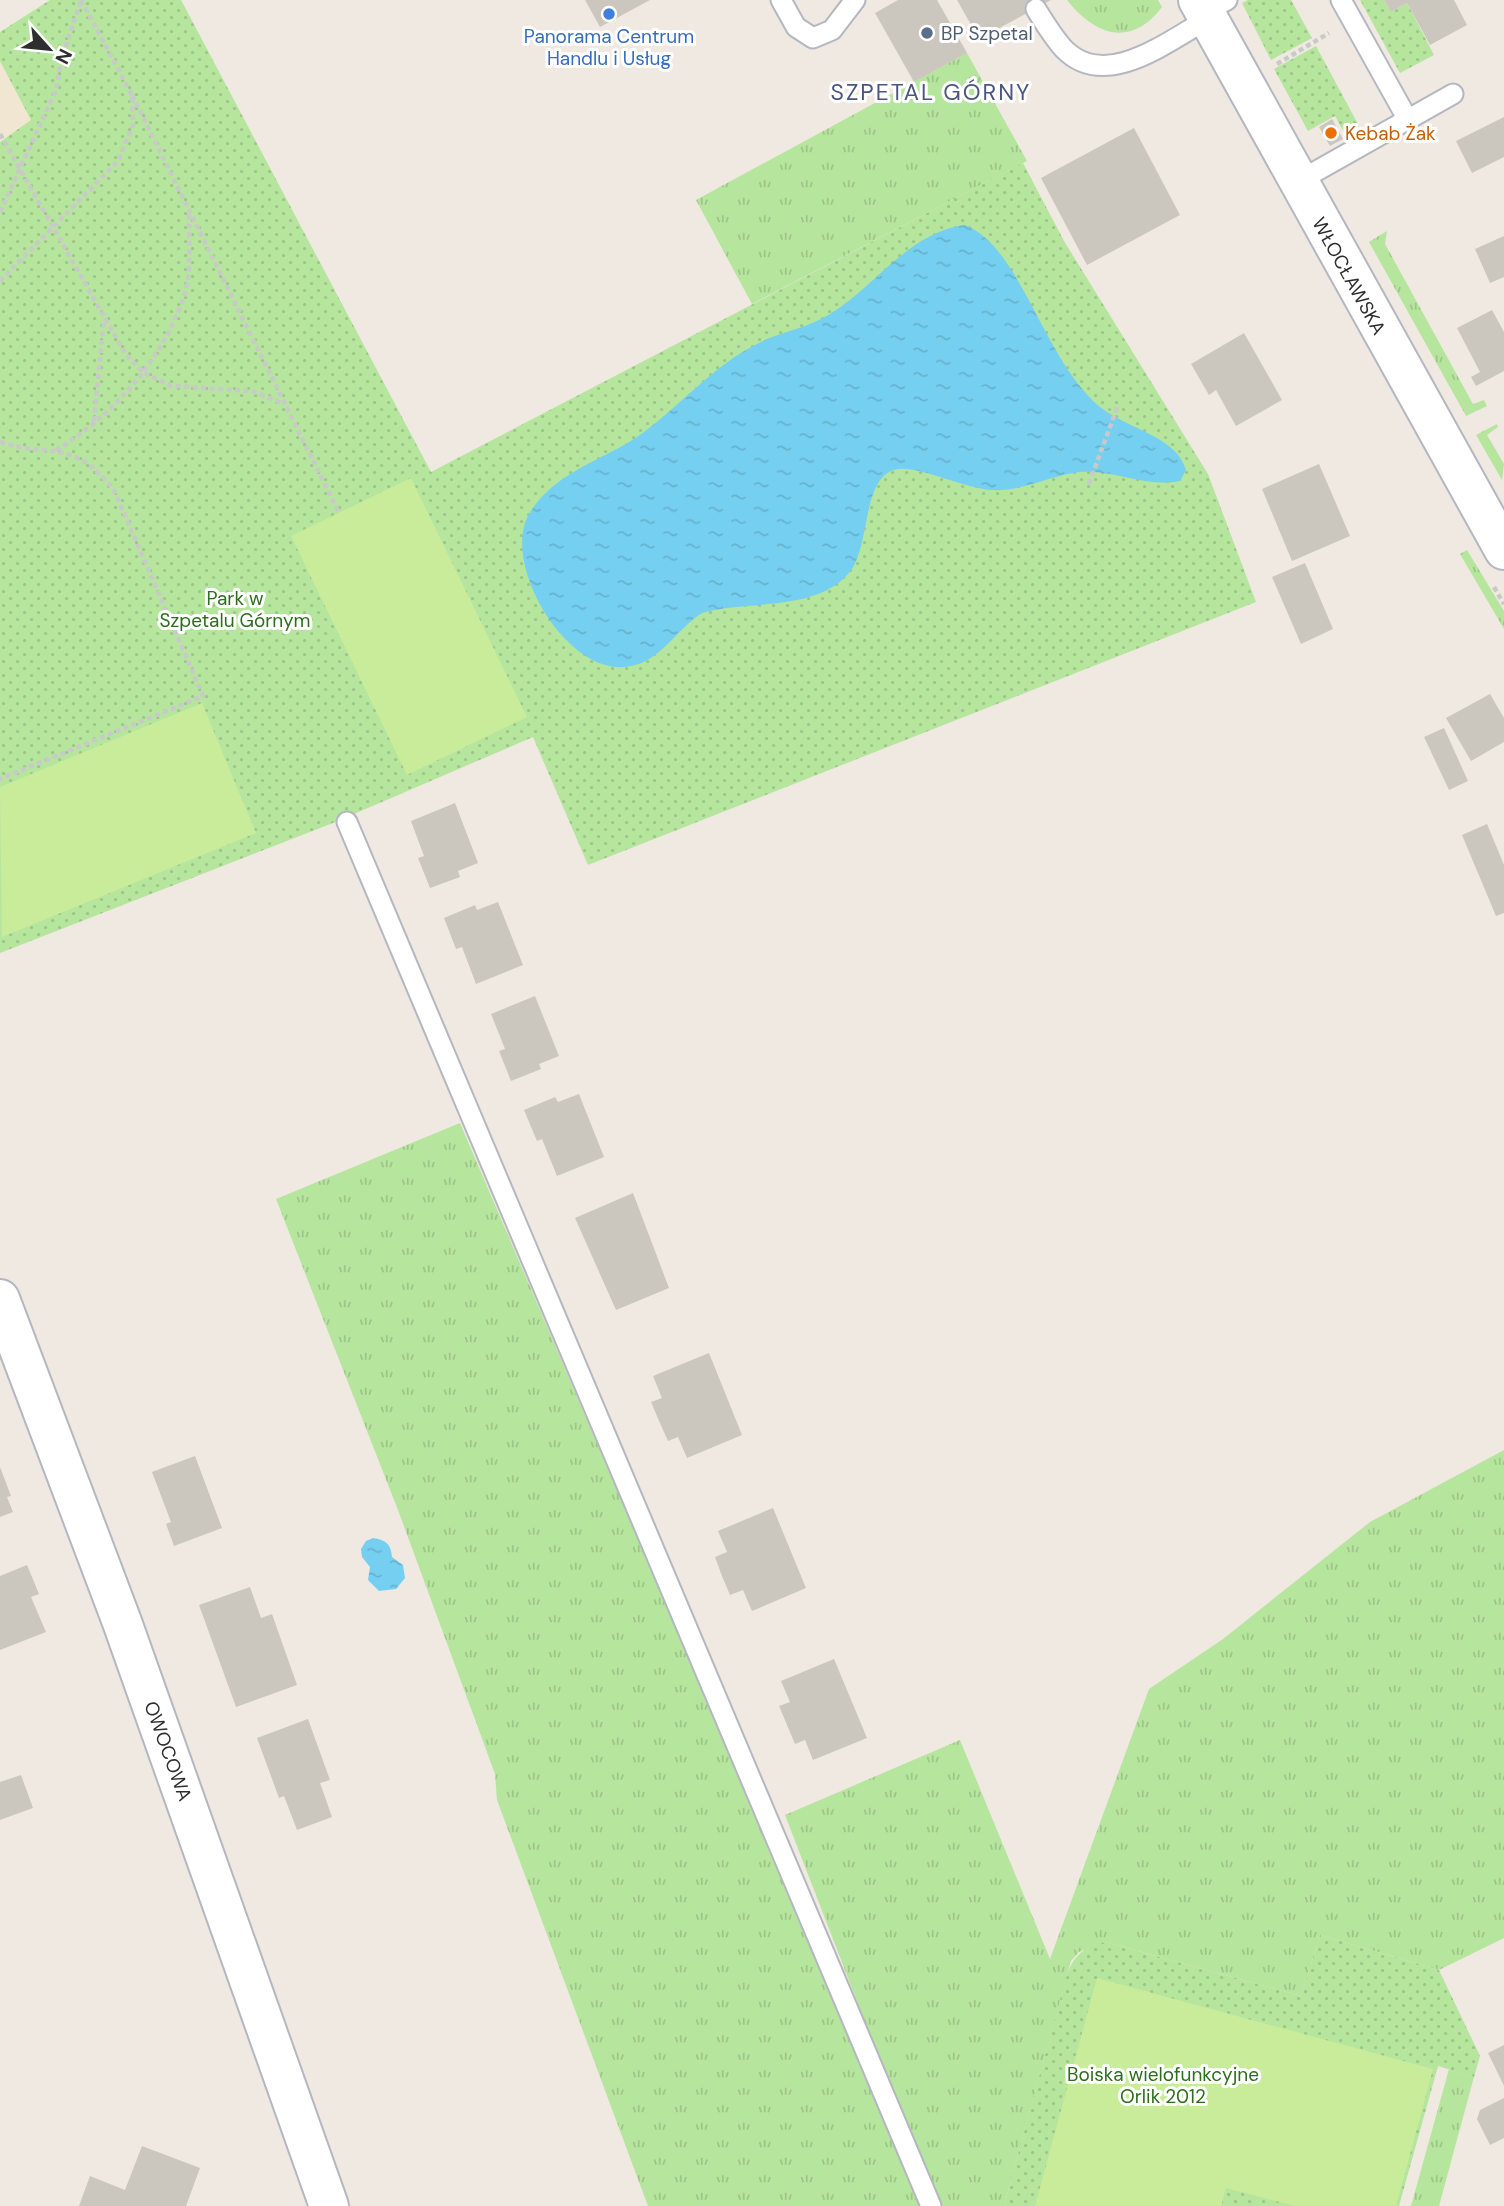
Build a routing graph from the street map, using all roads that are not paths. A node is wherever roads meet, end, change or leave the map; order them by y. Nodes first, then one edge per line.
1 (781, 0) edge
2 (855, 0) edge
3 (1341, 0) edge
4 (1209, 8) edge
5 (1036, 9) dead end
6 (1453, 94) dead end
7 (1408, 120) junction
8 (1297, 182) junction
9 (1504, 550) edge
10 (347, 822) dead end
11 (0, 1299) edge
12 (330, 2206) edge
13 (931, 2206) edge

1 - 2 lane
3 - 7 lane
4 - 5 lane
4 - 8 street, WŁOCŁAWSKA
6 - 7 lane
7 - 8 lane
8 - 9 street, WŁOCŁAWSKA
10 - 13 lane
11 - 12 street, OWOCOWA

